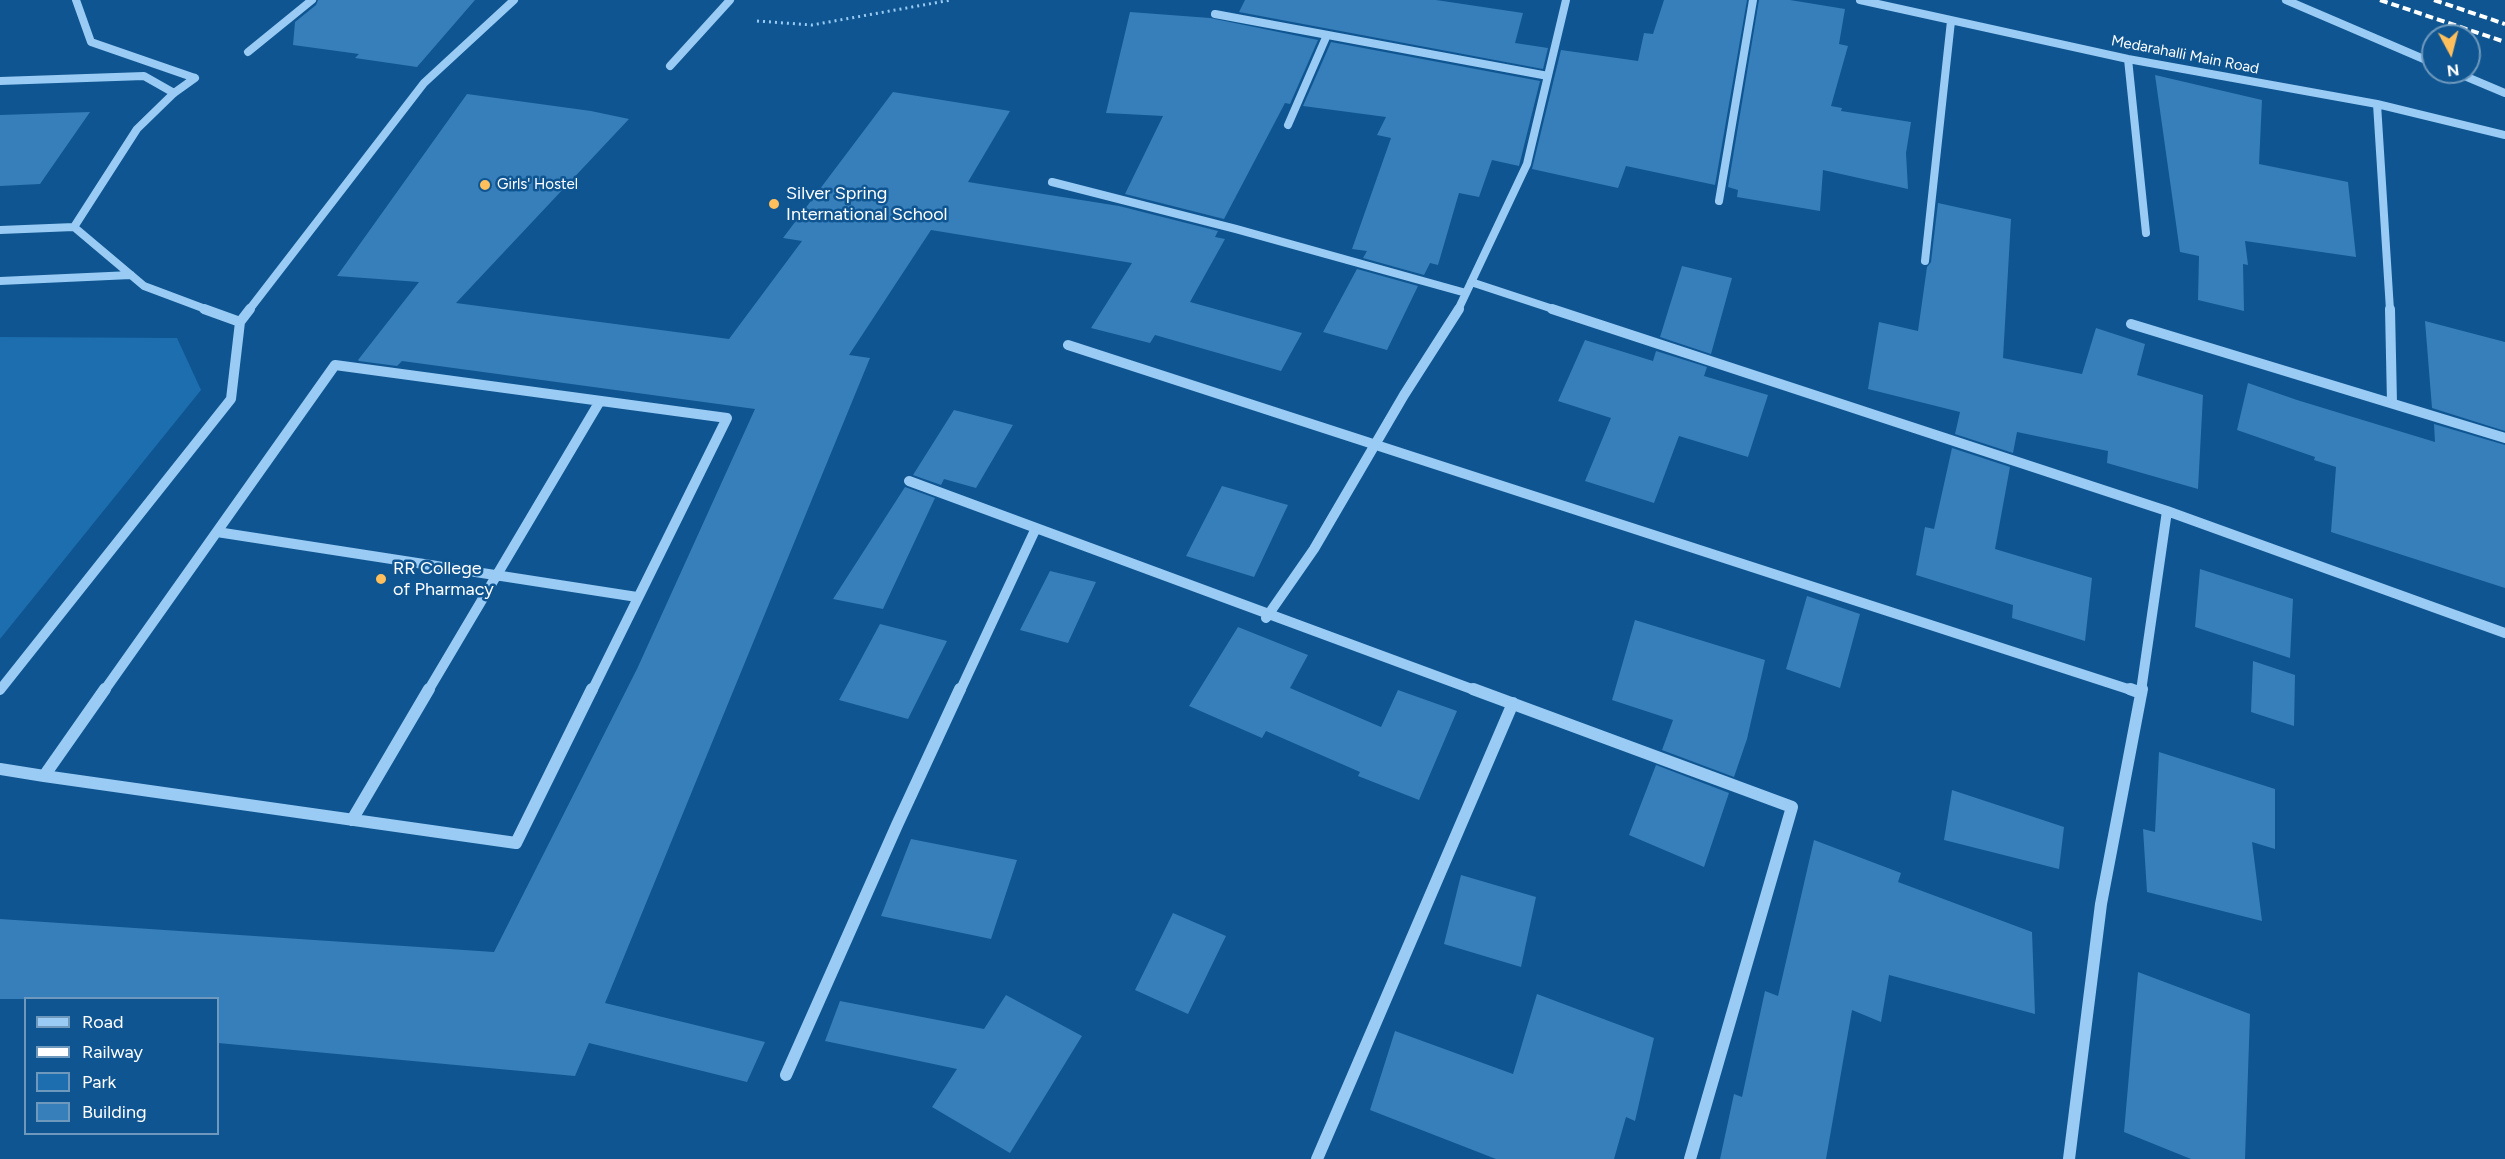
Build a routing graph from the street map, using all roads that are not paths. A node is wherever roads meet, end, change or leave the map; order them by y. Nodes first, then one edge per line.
1 (76, 0) edge
2 (312, 0) edge
3 (514, 0) edge
4 (730, 0) edge
5 (1566, 0) edge
6 (1753, 0) edge
7 (1860, 0) edge
8 (2286, 0) edge
9 (1215, 14) dead end
10 (1951, 21) junction
11 (1327, 35) junction
12 (248, 52) dead end
13 (2421, 58) edge
14 (2128, 59) junction
15 (670, 66) dead end
16 (1548, 76) junction
17 (0, 81) edge
18 (2481, 83) edge
19 (174, 93) junction
20 (2505, 93) edge
21 (2377, 104) junction
22 (1288, 125) dead end
23 (2505, 135) edge
24 (1052, 182) dead end
25 (1719, 201) dead end
26 (74, 227) junction
27 (0, 230) edge
28 (2146, 233) dead end
29 (1925, 261) dead end
30 (131, 275) junction
31 (0, 281) edge
32 (1471, 282) junction
33 (1466, 293) junction
34 (240, 322) junction
35 (2131, 324) dead end
36 (1068, 345) dead end
37 (600, 401) junction
38 (2392, 404) junction
39 (2505, 438) edge
40 (1375, 446) junction
41 (909, 481) dead end
42 (2167, 511) junction
43 (1036, 528) junction
44 (217, 532) junction
45 (496, 575) junction
46 (637, 597) junction
47 (1267, 616) junction
48 (2505, 633) edge
49 (0, 690) edge
50 (2141, 693) junction
51 (1513, 703) junction
52 (0, 770) edge
53 (44, 776) junction
54 (352, 820) junction
55 (786, 1075) dead end
56 (1317, 1159) edge
57 (1690, 1159) edge
58 (2069, 1159) edge

1 - 19 street
2 - 12 street
3 - 34 street
4 - 15 street
5 - 16 street
6 - 25 street
7 - 10 street, Medarahalli Main Road
8 - 13 street
9 - 11 street
10 - 14 street, Medarahalli Main Road
10 - 29 street
11 - 16 street
11 - 22 street
14 - 21 street, Medarahalli Main Road
14 - 28 street
16 - 32 street
17 - 19 street
18 - 20 street
19 - 26 street
21 - 23 street, Medarahalli Main Road
21 - 38 street
24 - 33 street
26 - 27 street
26 - 30 street
30 - 31 street
30 - 34 street
32 - 33 street
32 - 42 street
33 - 40 street
34 - 49 street
35 - 38 street
36 - 40 street
37 - 44 street
37 - 45 street
37 - 46 street
38 - 39 street
40 - 47 street
40 - 50 street
41 - 43 street
42 - 48 street
42 - 50 street
43 - 47 street
43 - 55 street
44 - 45 street
44 - 53 street
45 - 46 street
45 - 54 street
46 - 54 street
47 - 51 street
50 - 58 street
51 - 56 street
51 - 57 street
52 - 53 street
53 - 54 street

